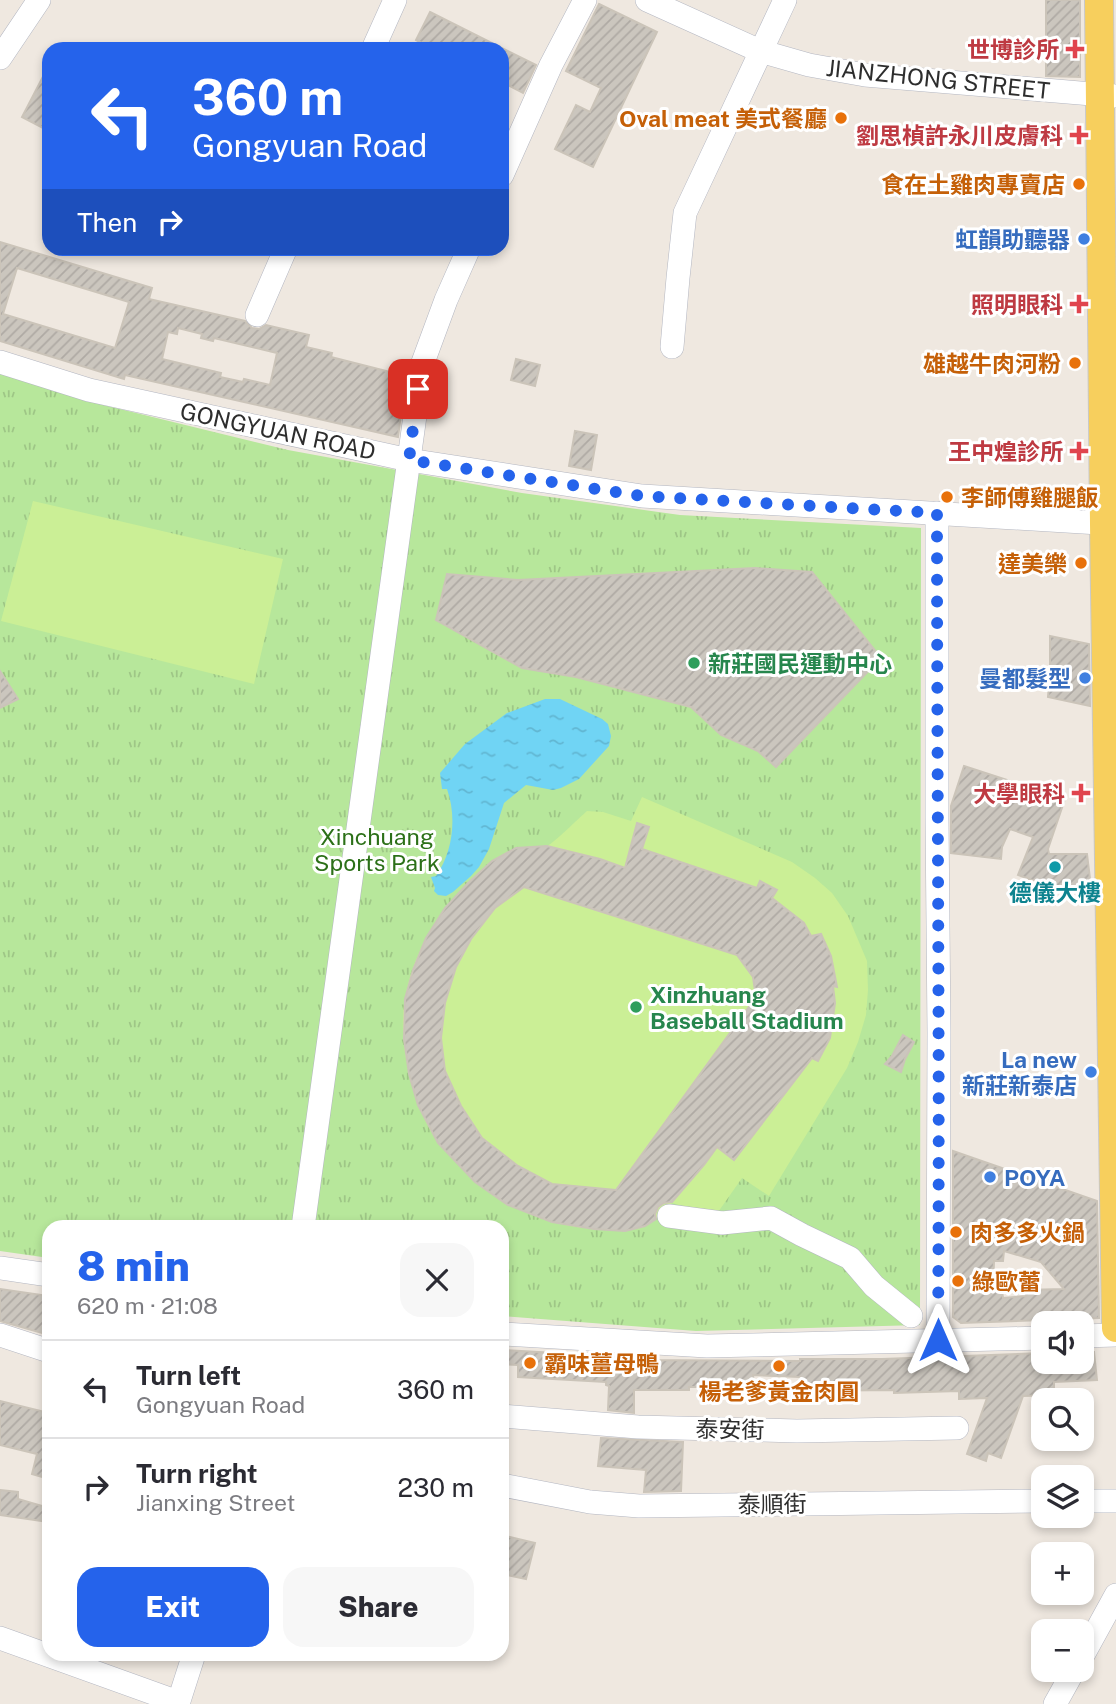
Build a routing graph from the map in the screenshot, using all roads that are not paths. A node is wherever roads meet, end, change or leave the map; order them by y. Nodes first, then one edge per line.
1 (39, 0) edge
2 (395, 0) edge
3 (585, 0) edge
4 (647, 0) edge
5 (785, 0) edge
6 (1099, 0) edge
7 (376, 42) edge
8 (760, 51) junction
9 (0, 58) edge
10 (1108, 96) edge
11 (509, 159) edge
12 (283, 256) edge
13 (466, 256) edge
14 (257, 315) dead end
15 (672, 347) dead end
16 (0, 362) edge
17 (409, 460) junction
18 (937, 513) junction
19 (1110, 524) edge
20 (669, 1216) dead end
21 (304, 1220) edge
22 (0, 1268) edge
23 (42, 1274) edge
24 (911, 1316) dead end
25 (1116, 1328) edge
26 (509, 1334) edge
27 (0, 1335) edge
28 (1116, 1335) edge
29 (1094, 1336) edge
30 (1031, 1338) edge
31 (938, 1340) junction
32 (42, 1349) edge
33 (509, 1417) edge
34 (957, 1428) dead end
35 (509, 1486) edge
36 (1031, 1501) edge
37 (1094, 1501) edge
38 (1116, 1501) edge
39 (1116, 1595) edge
40 (1094, 1635) edge
41 (0, 1638) edge
42 (42, 1653) edge
43 (63, 1661) edge
44 (192, 1661) edge
45 (1067, 1682) edge
46 (178, 1703) edge
47 (1055, 1704) edge

1 - 9 street
2 - 7 street
3 - 11 street
4 - 8 street, JIANZHONG STREET
5 - 8 street
6 - 10 main road
8 - 10 street, JIANZHONG STREET
8 - 15 street
10 - 19 main road
12 - 14 street
13 - 17 street
16 - 17 street, GONGYUAN ROAD
17 - 18 street, GONGYUAN ROAD
17 - 21 street
18 - 19 street, GONGYUAN ROAD
18 - 31 street
19 - 25 main road
20 - 24 street
22 - 23 street
26 - 31 street
27 - 32 street
28 - 29 street
30 - 31 street
33 - 34 street, 泰安街
35 - 36 street, 泰順街
37 - 38 street
39 - 40 street
41 - 42 street
43 - 46 street
44 - 46 street
45 - 47 street

